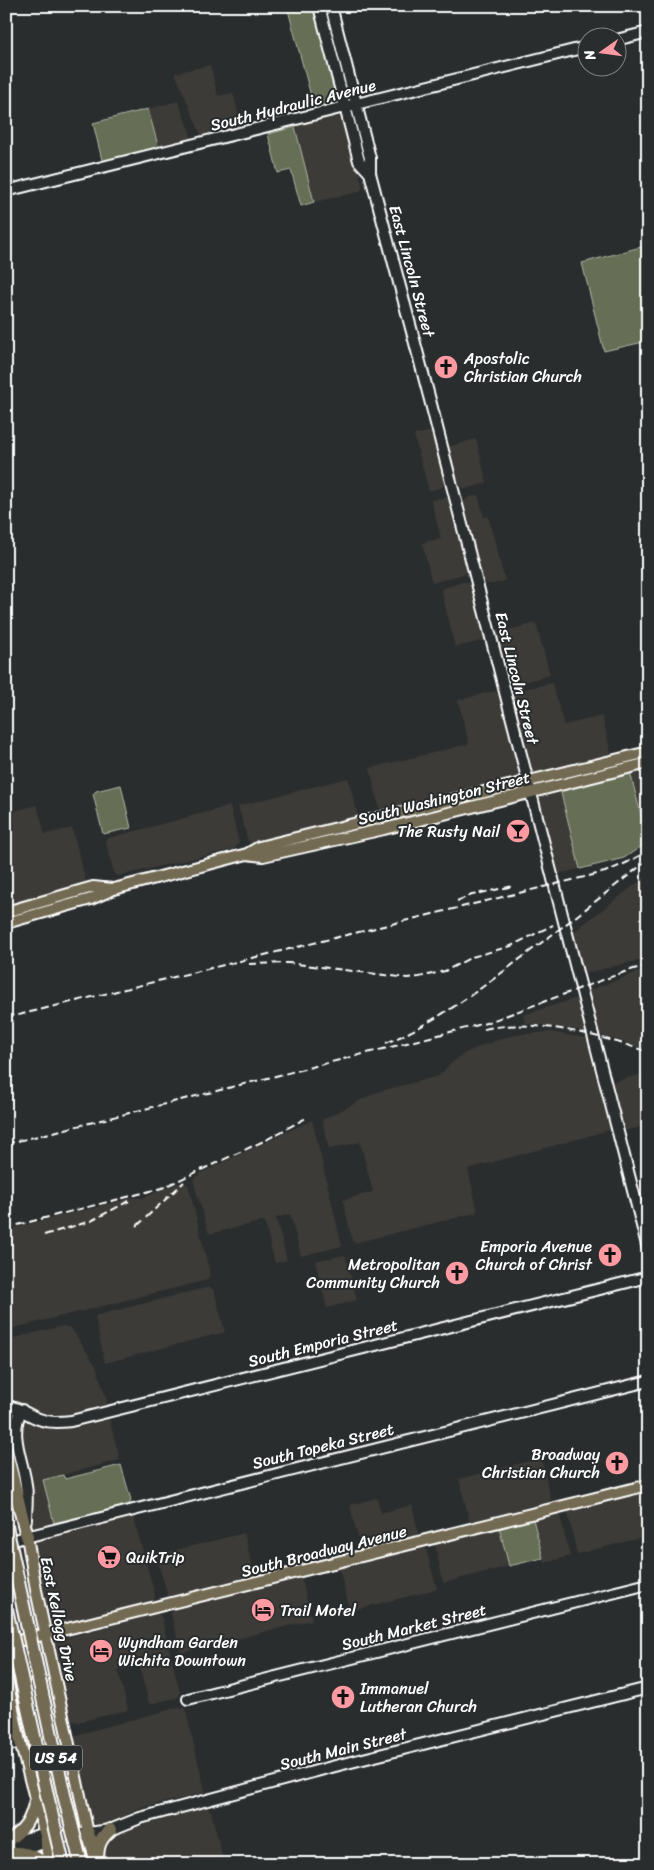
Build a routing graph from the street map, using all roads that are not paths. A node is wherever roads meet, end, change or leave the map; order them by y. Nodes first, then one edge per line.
1 (319, 6) edge
2 (331, 6) edge
3 (648, 32) edge
4 (626, 38) edge
5 (576, 49) edge
6 (357, 104) junction
7 (346, 107) junction
8 (370, 173) junction
9 (6, 191) edge
10 (648, 752) edge
11 (648, 763) edge
12 (528, 781) junction
13 (531, 793) junction
14 (247, 854) junction
15 (7, 914) edge
16 (648, 1250) edge
17 (648, 1277) edge
18 (648, 1381) edge
19 (6, 1406) edge
20 (22, 1410) junction
21 (6, 1453) edge
22 (648, 1484) edge
23 (6, 1526) edge
24 (27, 1536) junction
25 (6, 1542) edge
26 (648, 1584) edge
27 (6, 1609) edge
28 (46, 1635) junction
29 (6, 1644) edge
30 (6, 1675) edge
31 (648, 1688) edge
32 (188, 1699) dead end
33 (13, 1707) junction
34 (6, 1728) edge
35 (20, 1742) junction
36 (6, 1746) edge
37 (36, 1796) junction
38 (110, 1830) junction
39 (88, 1834) junction
40 (46, 1839) junction
41 (6, 1844) edge
42 (6, 1853) edge
43 (44, 1864) edge
44 (50, 1864) edge
45 (63, 1864) edge
46 (81, 1864) edge
47 (97, 1864) edge

1 - 7 street, East Lincoln Street
2 - 6 street, East Lincoln Street
3 - 4 street
5 - 6 street, South Hydraulic Avenue
6 - 7 street, South Hydraulic Avenue
6 - 8 street, East Lincoln Street
7 - 8 street, East Lincoln Street
7 - 9 street, South Hydraulic Avenue
8 - 12 street, East Lincoln Street
10 - 12 main road, South Washington Street
11 - 13 main road, South Washington Street
12 - 13 street, East Lincoln Street
12 - 14 main road, South Washington Street
13 - 14 main road, South Washington Street
13 - 16 street, East Lincoln Street
14 - 15 main road, South Washington Street
17 - 20 street, South Emporia Street
18 - 24 street, South Topeka Street
19 - 20 street, South Emporia Street
20 - 24 street, East Kellogg Drive
21 - 24 highway
22 - 28 main road, South Broadway Avenue
23 - 46 highway, US 54, bridge
24 - 25 street, South Topeka Street
24 - 28 main road, East Kellogg Drive
26 - 32 street, South Market Street
27 - 45 highway, US 54, bridge
28 - 29 main road, South Broadway Avenue
28 - 39 main road, East Kellogg Drive
30 - 33 main road
31 - 38 street, South Main Street
33 - 34 main road
33 - 35 main road
35 - 36 street
35 - 37 main road
37 - 40 main road
37 - 41 main road
38 - 39 street, South Main Street
38 - 47 highway
39 - 40 street, South Main Street
39 - 47 highway
40 - 41 street, South Main Street
40 - 42 street, South Main Street
40 - 44 highway
42 - 43 highway

